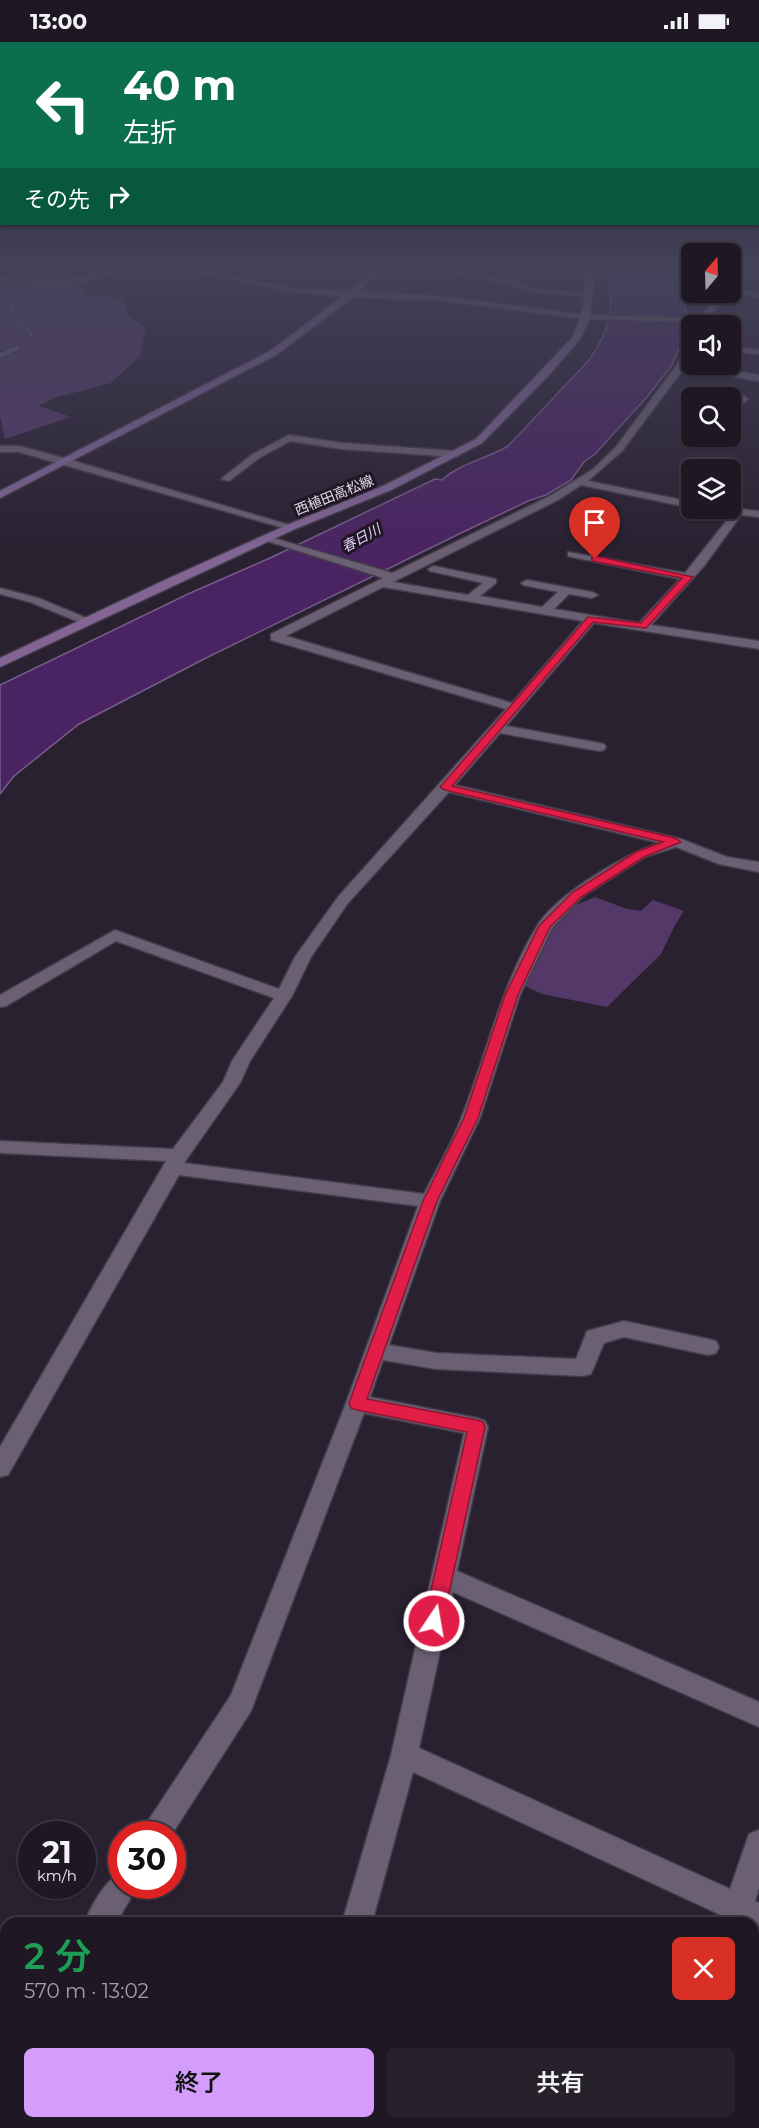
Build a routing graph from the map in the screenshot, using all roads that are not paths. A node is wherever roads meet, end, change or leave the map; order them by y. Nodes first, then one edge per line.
1 (255, 362) edge
2 (555, 362) edge
3 (681, 366) edge
4 (741, 375) edge
5 (759, 378) edge
6 (0, 449) edge
7 (456, 454) junction
8 (64, 461) junction
9 (226, 479) dead end
10 (580, 482) junction
11 (0, 495) edge
12 (681, 503) edge
13 (741, 514) edge
14 (759, 514) edge
15 (733, 519) edge
16 (291, 527) junction
17 (266, 539) junction
18 (572, 554) dead end
19 (434, 569) dead end
20 (688, 577) junction
21 (387, 580) junction
22 (527, 583) dead end
23 (567, 590) junction
24 (0, 591) edge
25 (592, 595) dead end
26 (471, 598) junction
27 (545, 611) junction
28 (591, 619) junction
29 (88, 621) junction
30 (643, 626) junction
31 (759, 645) edge
32 (0, 663) edge
33 (513, 707) junction
34 (495, 728) junction
35 (599, 747) dead end
36 (445, 787) junction
37 (675, 842) junction
38 (759, 867) edge
39 (284, 996) junction
40 (0, 1002) edge
41 (0, 1147) edge
42 (175, 1161) junction
43 (430, 1201) junction
44 (708, 1347) dead end
45 (376, 1351) junction
46 (357, 1403) junction
47 (0, 1468) edge
48 (443, 1576) junction
49 (759, 1715) edge
50 (405, 1755) junction
51 (164, 1821) edge
52 (759, 1844) edge
53 (115, 1899) edge
54 (749, 1913) edge
55 (103, 1917) edge
56 (359, 1917) edge

1 - 8 main road
2 - 7 main road, 西植田高松線
3 - 10 street
4 - 5 street
6 - 8 street
7 - 9 street
7 - 16 main road, 西植田高松線
8 - 11 main road
8 - 16 street
10 - 12 street
10 - 21 street
13 - 14 street
15 - 20 street
16 - 17 main road, 西植田高松線
17 - 21 street
17 - 29 main road, 西植田高松線
18 - 20 street
19 - 26 street
20 - 30 street
21 - 26 street
21 - 33 street
22 - 23 street
23 - 25 street
23 - 27 street
24 - 29 street
26 - 27 street
27 - 28 street
28 - 30 street
28 - 33 street
29 - 32 main road, 西植田高松線
30 - 31 street
33 - 34 street
34 - 35 street
34 - 36 street
36 - 37 street
36 - 39 street
37 - 38 street
37 - 43 street
39 - 40 street
39 - 42 street
41 - 42 street
42 - 43 street
42 - 47 street
43 - 45 street
44 - 45 street
45 - 46 street
46 - 48 street
46 - 51 street
48 - 49 street
48 - 50 street
50 - 54 street
50 - 56 street
52 - 54 street
53 - 55 street

